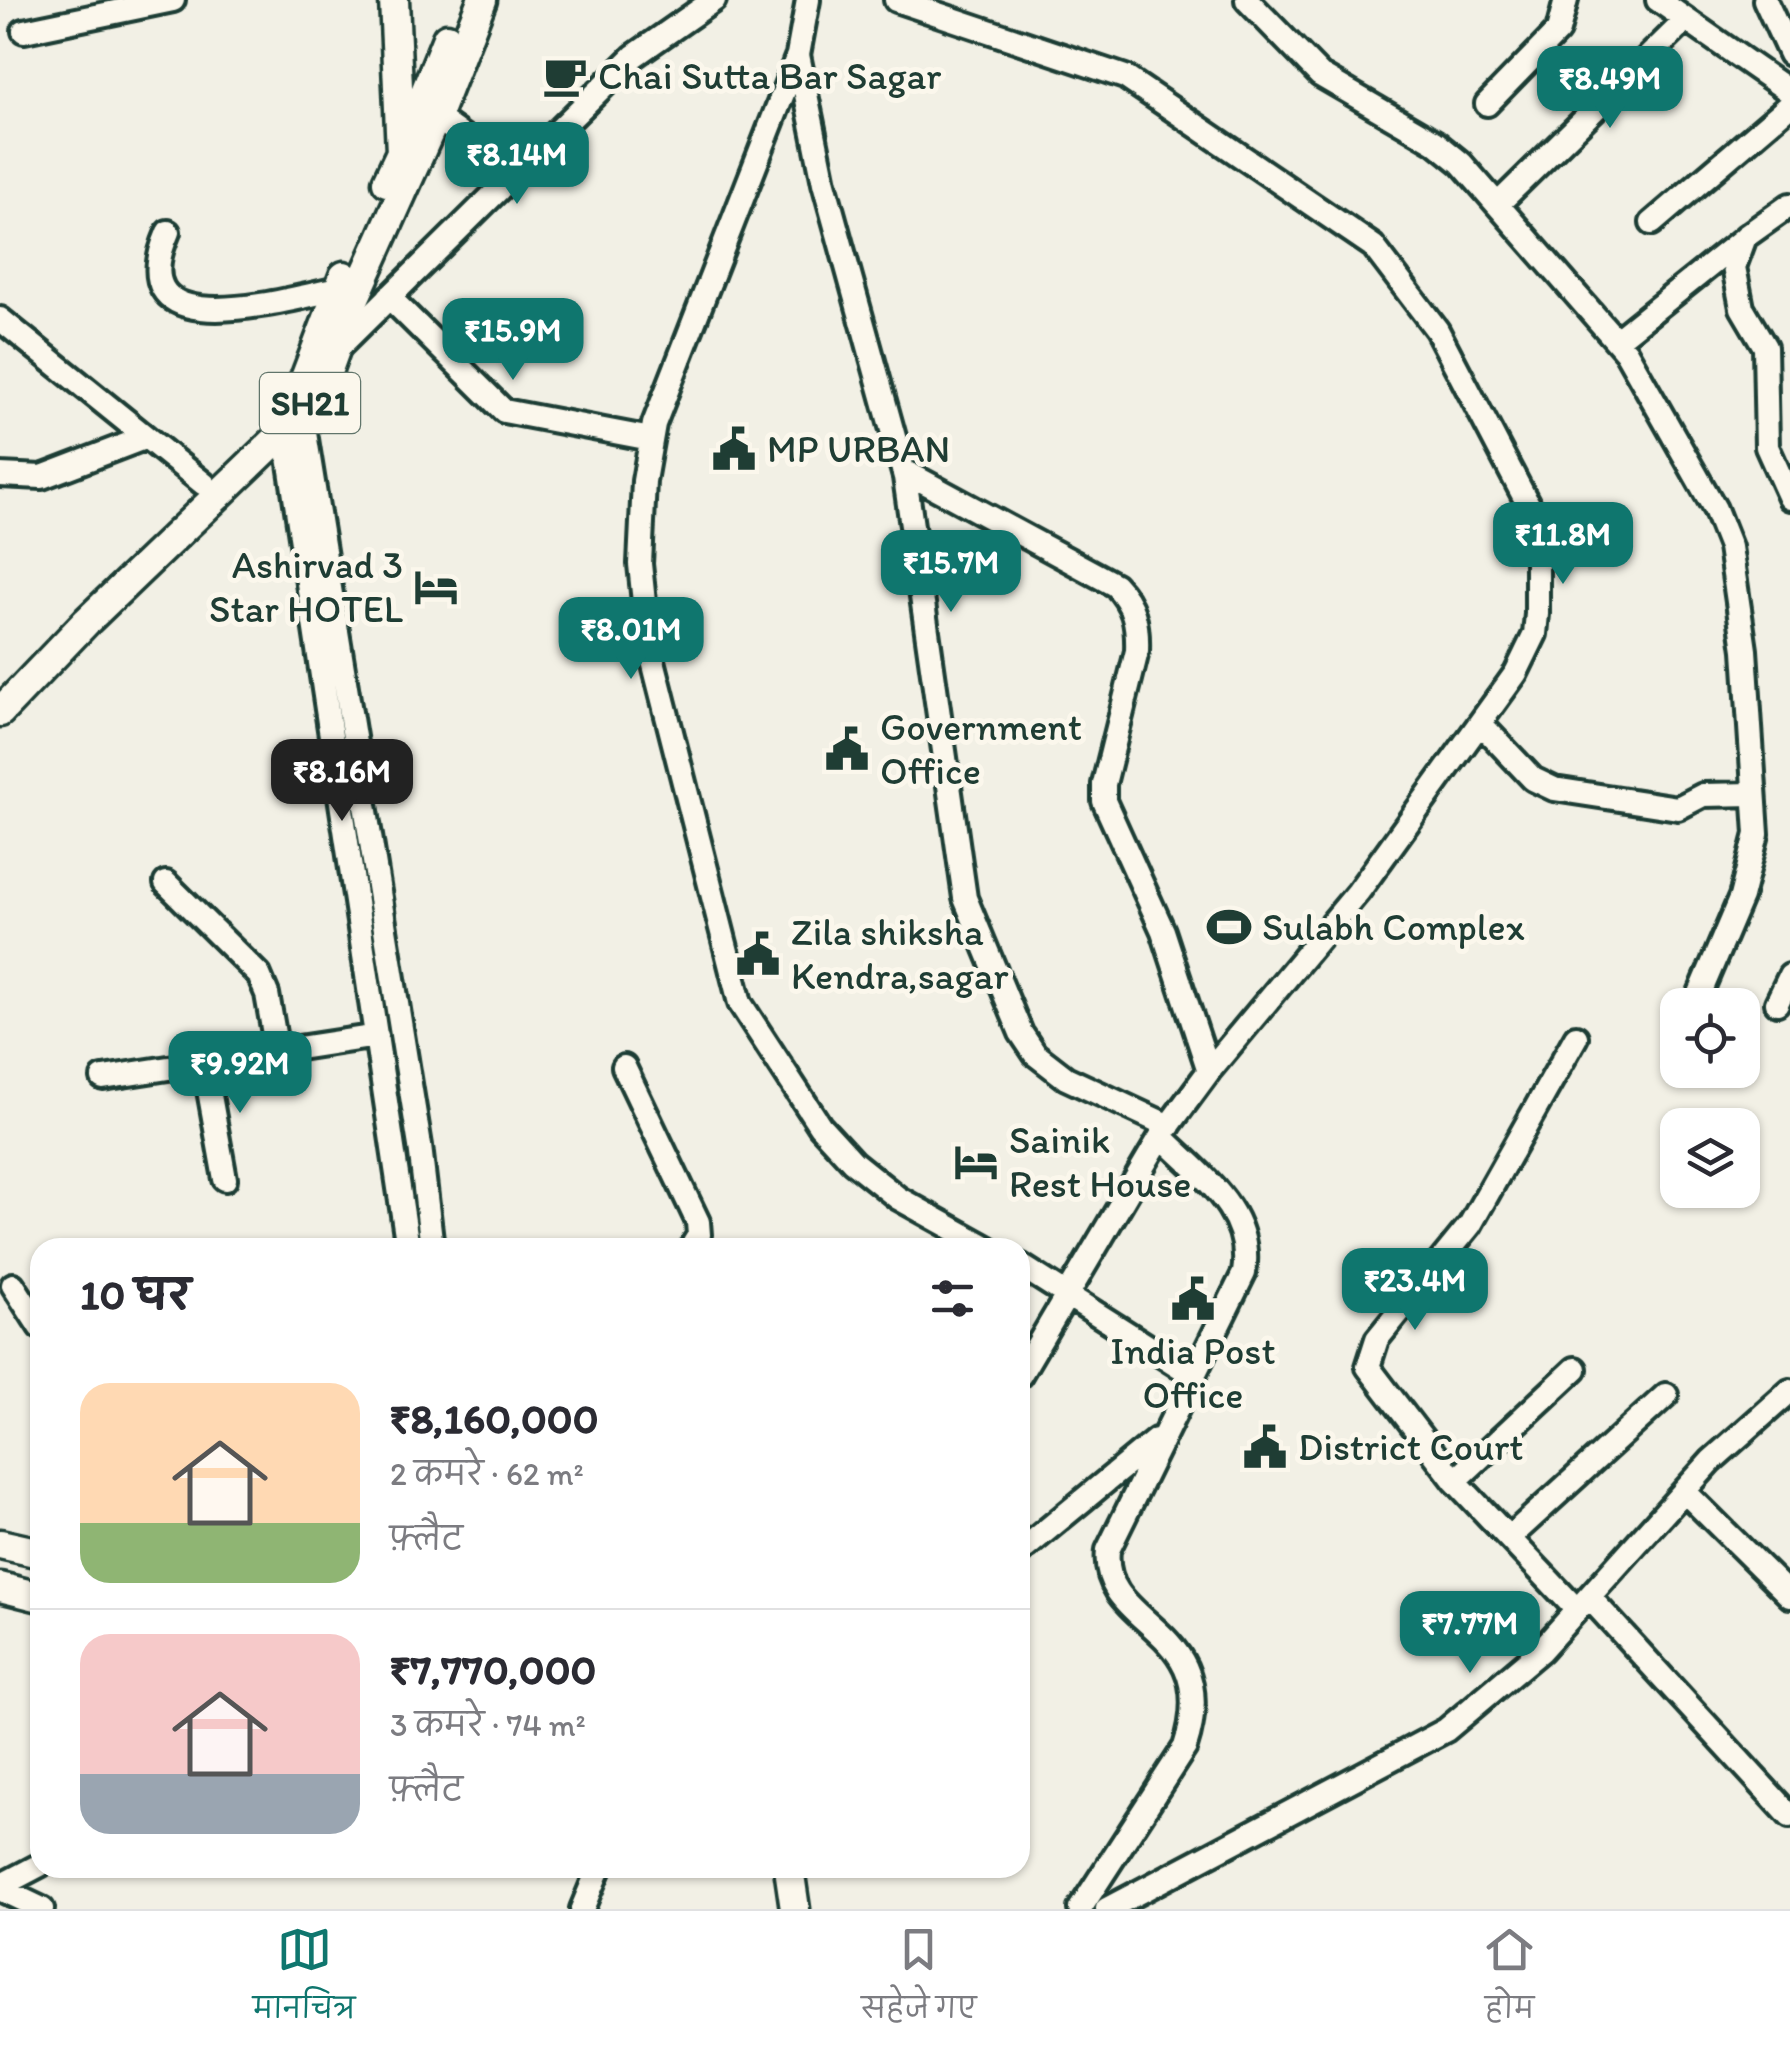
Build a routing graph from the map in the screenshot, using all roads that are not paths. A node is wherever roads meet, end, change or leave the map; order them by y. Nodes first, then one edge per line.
1 (173, 0) edge
2 (394, 0) edge
3 (463, 0) edge
4 (482, 0) edge
5 (714, 0) edge
6 (808, 0) edge
7 (896, 0) edge
8 (1247, 0) edge
9 (1566, 0) edge
10 (1658, 0) edge
11 (1765, 0) edge
12 (1686, 20) junction
13 (24, 31) dead end
14 (1790, 54) edge
15 (798, 55) junction
16 (1790, 92) edge
17 (1486, 104) dead end
18 (1790, 104) edge
19 (428, 111) junction
20 (401, 152) junction
21 (514, 173) junction
22 (1498, 204) junction
23 (1790, 205) edge
24 (1652, 223) dead end
25 (168, 232) dead end
26 (1745, 237) junction
27 (338, 289) junction
28 (389, 297) junction
29 (0, 319) edge
30 (1617, 340) junction
31 (325, 349) junction
32 (292, 412) junction
33 (144, 438) junction
34 (652, 439) junction
35 (904, 470) junction
36 (0, 475) edge
37 (204, 484) junction
38 (1790, 498) edge
39 (0, 691) edge
40 (0, 712) edge
41 (1480, 723) junction
42 (1754, 794) junction
43 (166, 883) dead end
44 (1790, 976) edge
45 (1701, 988) edge
46 (1777, 1003) dead end
47 (377, 1036) junction
48 (1576, 1037) dead end
49 (276, 1051) junction
50 (204, 1062) junction
51 (624, 1066) dead end
52 (1208, 1071) junction
53 (103, 1078) dead end
54 (1165, 1131) junction
55 (225, 1179) dead end
56 (407, 1238) edge
57 (431, 1238) edge
58 (698, 1238) edge
59 (970, 1238) edge
60 (1030, 1271) edge
61 (13, 1285) dead end
62 (1069, 1292) junction
63 (30, 1311) edge
64 (1030, 1358) edge
65 (1575, 1369) dead end
66 (1193, 1375) junction
67 (1790, 1390) edge
68 (1666, 1394) dead end
69 (1164, 1433) junction
70 (1455, 1481) junction
71 (1684, 1491) junction
72 (1509, 1538) junction
73 (0, 1544) edge
74 (1030, 1544) edge
75 (30, 1550) edge
76 (0, 1587) edge
77 (30, 1594) edge
78 (1790, 1596) edge
79 (1583, 1604) junction
80 (1790, 1816) edge
81 (30, 1872) edge
82 (596, 1878) edge
83 (0, 1888) edge
84 (42, 1909) edge
85 (582, 1909) edge
86 (1080, 1909) edge
87 (1107, 1909) edge

1 - 13 street
2 - 20 main road, SH21
3 - 19 main road
4 - 19 main road, SH21
5 - 21 street
6 - 15 street
7 - 41 street
8 - 22 street
9 - 17 street
10 - 12 street
11 - 14 street
12 - 16 street
12 - 22 street
15 - 34 street
15 - 35 street
18 - 24 street
19 - 20 main road
19 - 21 street
19 - 31 main road, SH21
20 - 27 main road, SH21
21 - 28 street
22 - 30 street
23 - 26 street
25 - 27 street
26 - 30 street
26 - 38 street
27 - 31 main road, SH21
28 - 31 street
28 - 34 street
29 - 33 street
30 - 42 street
31 - 32 main road, SH21
32 - 37 main road, SH21
32 - 40 main road, SH21
32 - 47 street
32 - 57 street
33 - 36 street
33 - 37 street
34 - 59 street
35 - 52 street
35 - 54 street
37 - 39 main road, SH21
41 - 42 street
41 - 52 street
42 - 45 street
43 - 49 street
44 - 46 street
47 - 49 street
47 - 56 street
48 - 70 street
49 - 50 street
50 - 53 street
50 - 55 street
51 - 58 street
52 - 54 street
54 - 62 street
54 - 66 street
60 - 62 street
61 - 63 street
62 - 64 street
62 - 66 street
65 - 70 street
66 - 69 street
67 - 71 street
68 - 72 street
69 - 74 street
69 - 86 street
70 - 72 street
71 - 78 street
71 - 79 street
72 - 79 street
73 - 75 main road
76 - 77 main road
79 - 80 street
79 - 87 street
81 - 83 street
82 - 85 street
83 - 84 street

